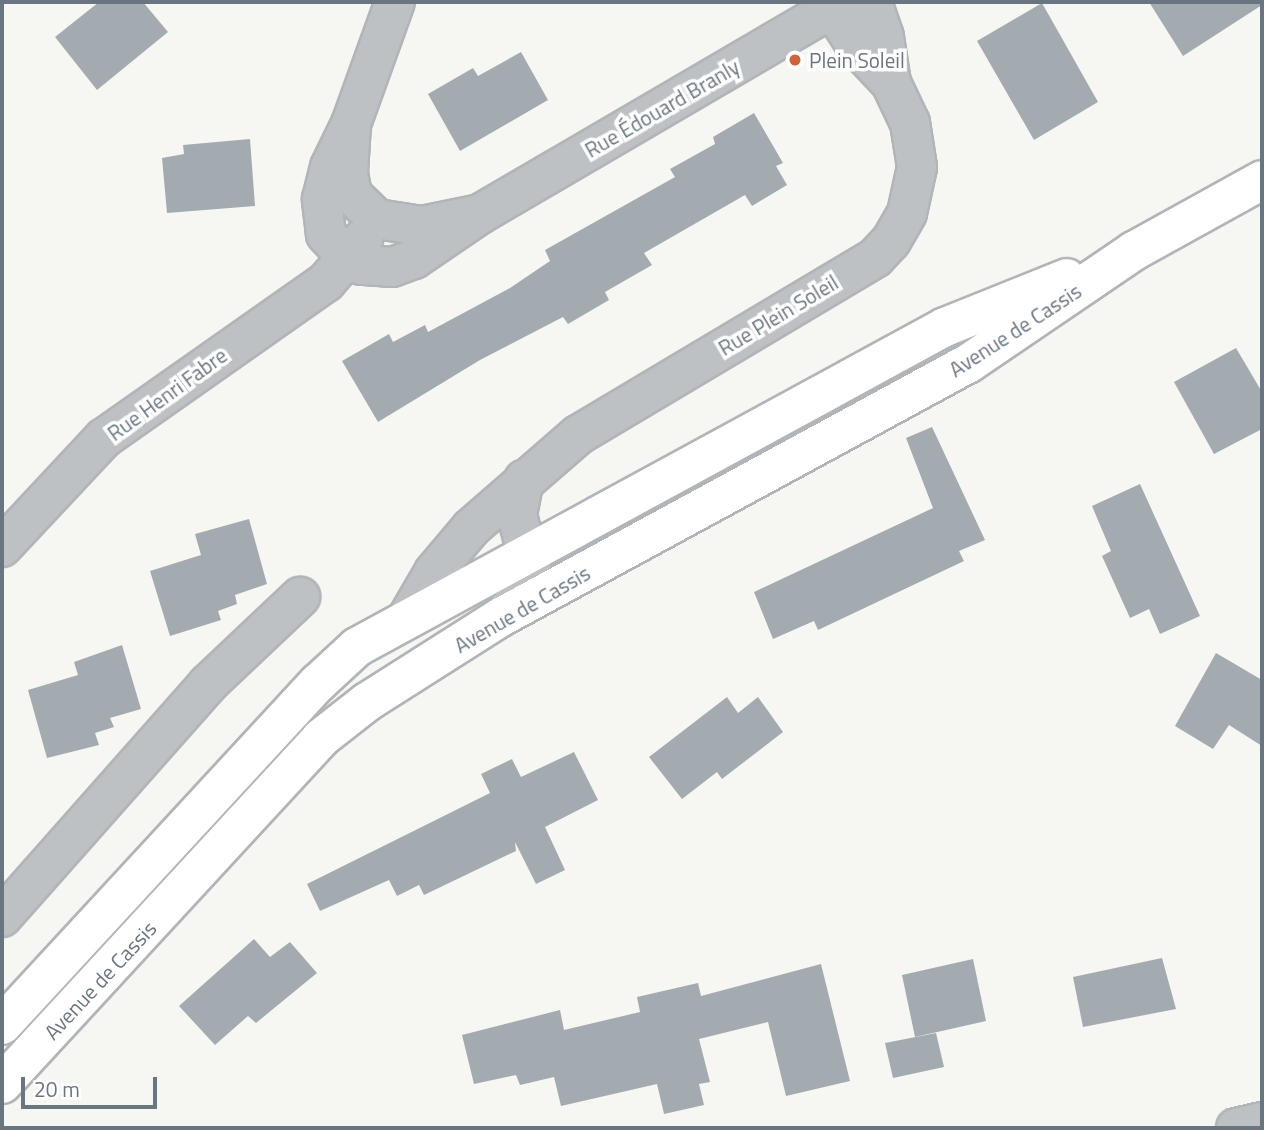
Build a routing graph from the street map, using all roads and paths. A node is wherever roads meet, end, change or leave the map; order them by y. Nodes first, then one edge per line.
1 (395, 2) edge
2 (872, 2) edge
3 (837, 5) edge
4 (891, 83) junction
5 (351, 124) junction
6 (1262, 180) edge
7 (480, 214) junction
8 (377, 219) junction
9 (1134, 251) junction
10 (349, 259) junction
11 (524, 480) junction
12 (2, 547) edge
13 (529, 549) junction
14 (300, 597) dead end
15 (409, 615) junction
16 (501, 617) junction
17 (2, 917) edge
18 (2, 1026) edge
19 (2, 1084) edge
20 (1262, 1122) edge
21 (1236, 1128) edge

1 - 5 street
2 - 4 street, Rue Plein Soleil
3 - 4 street, Rue Plein Soleil
3 - 7 street, Rue Édouard Branly
4 - 11 street, Rue Plein Soleil
5 - 8 street
5 - 10 street
6 - 9 main road, Avenue de Cassis
7 - 8 street, Rue Édouard Branly
7 - 10 street, Rue Édouard Branly
8 - 10 street, Rue Henri Fabre
9 - 13 main road, Avenue de Cassis
9 - 16 main road, Avenue de Cassis
10 - 12 street, Rue Henri Fabre
11 - 13 street
11 - 15 street, Rue Plein Soleil
13 - 15 main road, Avenue de Cassis
13 - 16 street
14 - 17 street
15 - 18 main road, Avenue de Cassis
16 - 19 main road, Avenue de Cassis
20 - 21 street

